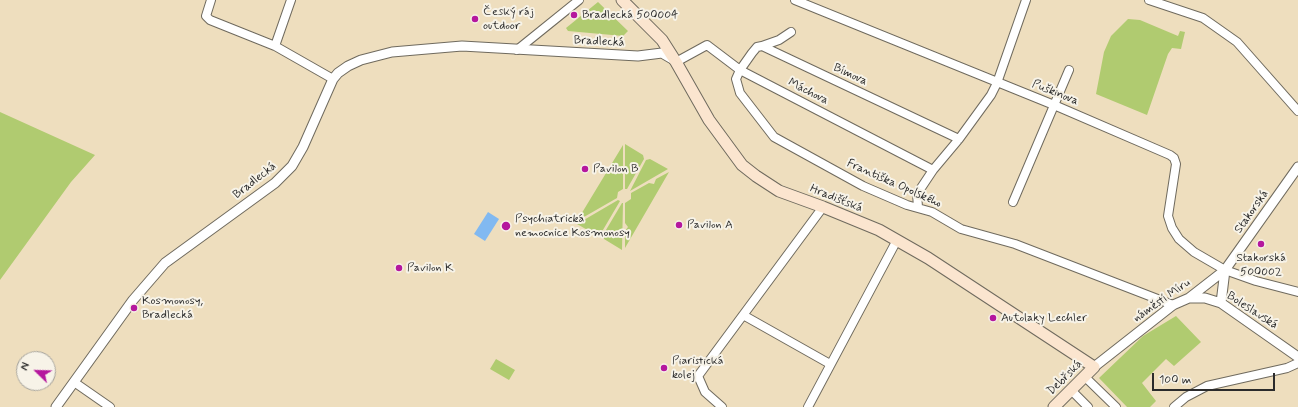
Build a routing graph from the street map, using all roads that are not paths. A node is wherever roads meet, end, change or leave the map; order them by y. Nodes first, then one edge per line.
1 (211, 0) edge
2 (291, 0) edge
3 (579, 0) edge
4 (622, 0) edge
5 (795, 0) edge
6 (1026, 0) edge
7 (1149, 0) edge
8 (791, 32) dead end
9 (274, 46) junction
10 (762, 46) junction
11 (517, 50) junction
12 (676, 62) junction
13 (740, 70) junction
14 (1068, 70) dead end
15 (333, 79) junction
16 (997, 83) junction
17 (1054, 105) junction
18 (1298, 111) edge
19 (959, 139) junction
20 (1298, 167) edge
21 (933, 170) junction
22 (1012, 202) dead end
23 (823, 207) junction
24 (918, 207) junction
25 (897, 240) junction
26 (1225, 270) junction
27 (1298, 292) edge
28 (1189, 298) junction
29 (1221, 303) junction
30 (1173, 305) junction
31 (743, 315) junction
32 (1298, 356) edge
33 (1298, 363) edge
34 (830, 364) junction
35 (1094, 367) junction
36 (1084, 376) junction
37 (74, 382) junction
38 (1071, 390) junction
39 (56, 407) edge
40 (110, 407) edge
41 (722, 407) edge
42 (808, 407) edge
43 (1054, 407) edge
44 (1088, 407) edge
45 (1116, 407) edge
46 (1174, 407) edge

1 - 9 street
2 - 9 street
3 - 11 street
4 - 12 main road, Hradišťská
5 - 16 street, Puškinova
6 - 16 street
7 - 18 street
8 - 10 street
9 - 15 street
10 - 13 street
10 - 19 street, Bímova
11 - 12 street, Bradlecká
11 - 15 street, Bradlecká
12 - 13 street, Máchova
12 - 23 main road, Hradišťská
13 - 21 street, Máchova
13 - 24 street, Františka Opolského
14 - 17 street
15 - 37 street, Bradlecká
16 - 17 street, Puškinova
16 - 19 street
17 - 22 street
17 - 26 street, Puškinova
19 - 21 street
20 - 26 street, Stakorská
21 - 24 street
23 - 25 main road, Hradišťská
23 - 31 street
24 - 30 street, Františka Opolského
25 - 34 street
25 - 35 main road, Hradišťská
26 - 27 street
26 - 28 street, náměstí Míru
26 - 29 street
28 - 29 street, Boleslavská
28 - 30 street, náměstí Míru
29 - 32 street, Boleslavská
30 - 35 street, náměstí Míru
31 - 34 street
31 - 41 street
33 - 46 street
34 - 42 street
35 - 36 main road, Debřská
36 - 38 main road, Debřská
36 - 45 street
37 - 39 street, Bradlecká
37 - 40 street
38 - 43 main road, Debřská
38 - 44 street

